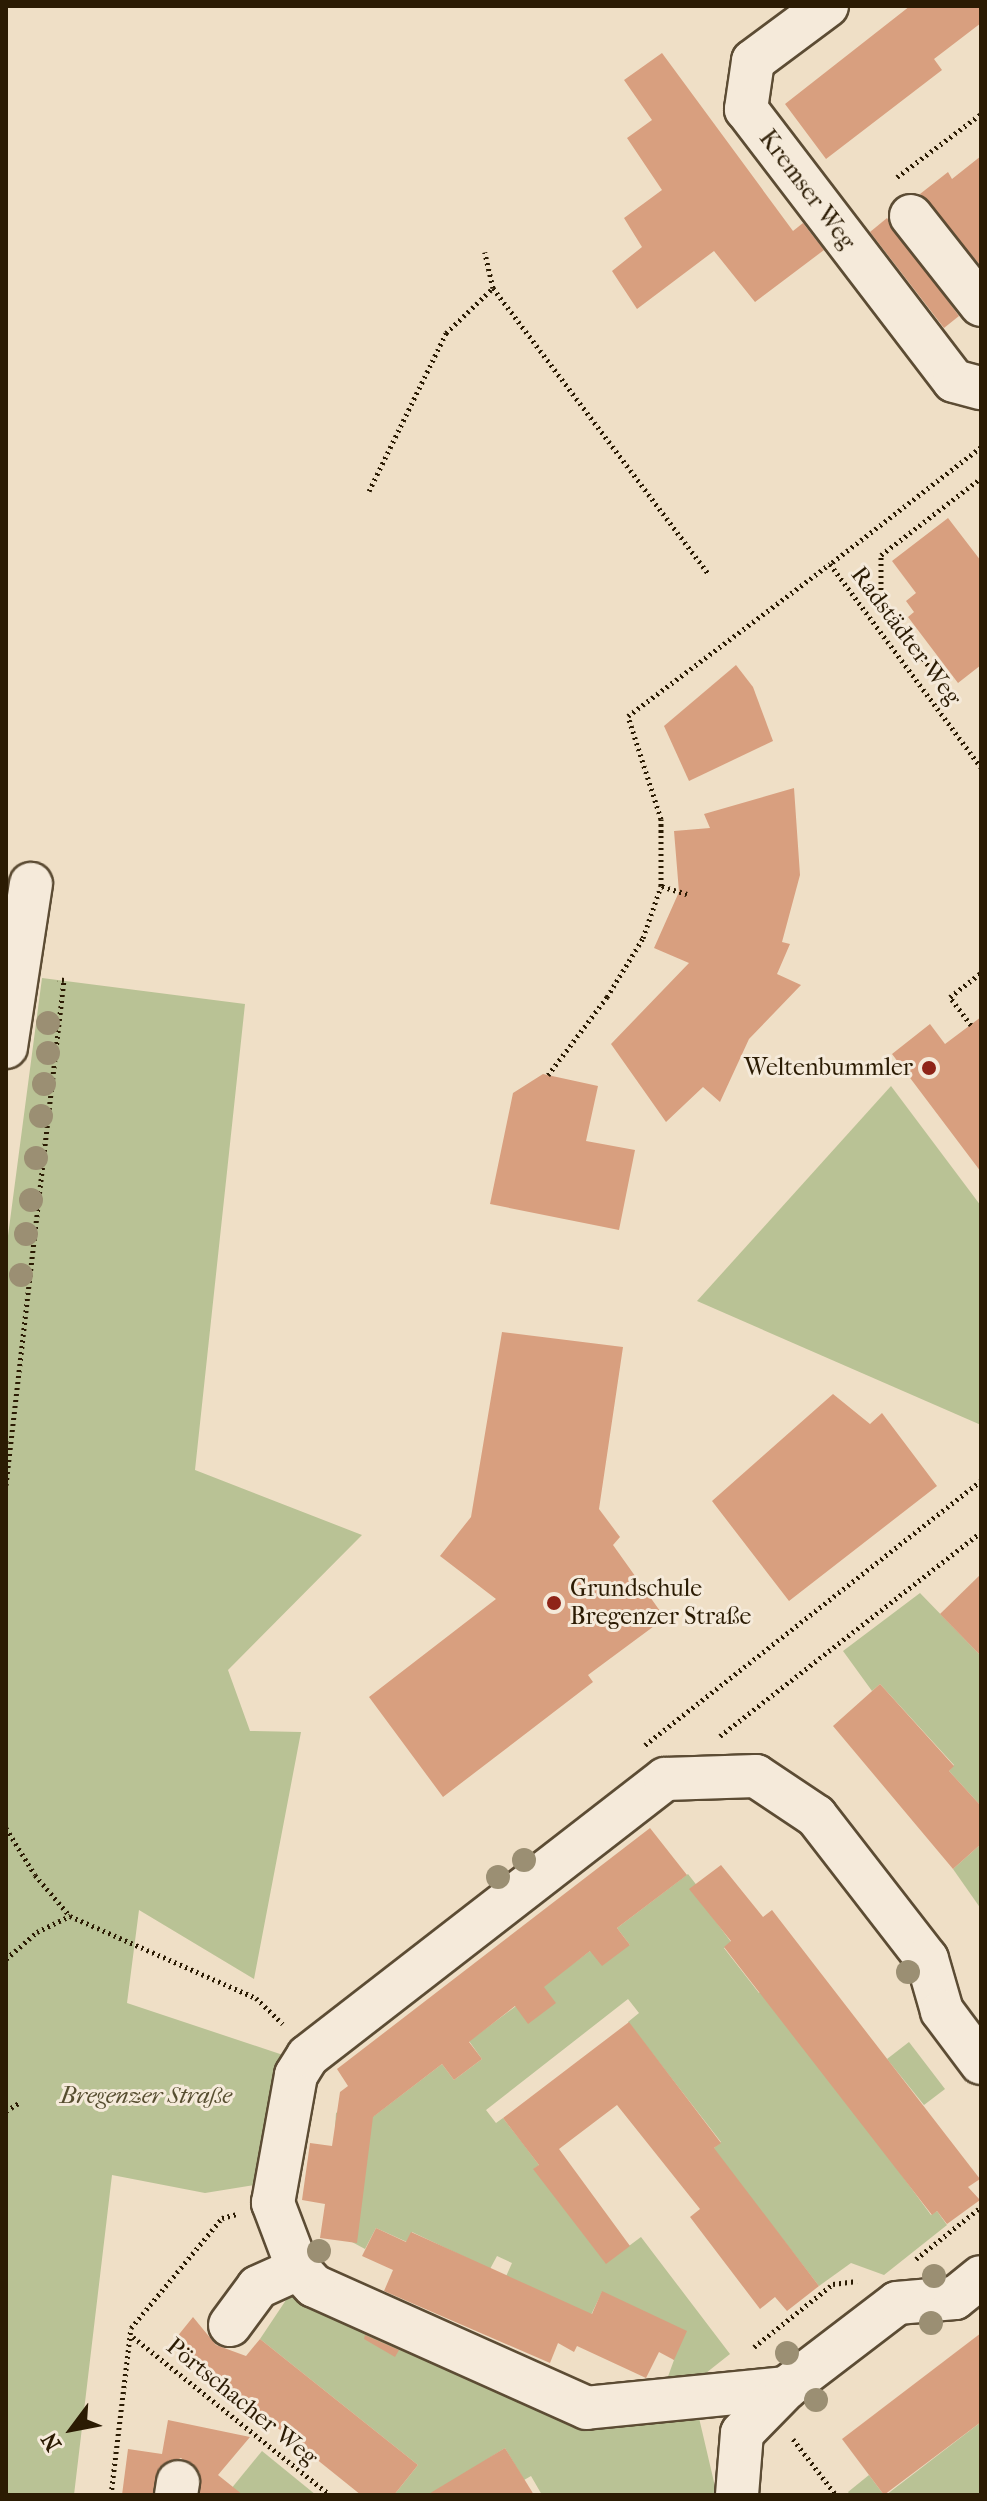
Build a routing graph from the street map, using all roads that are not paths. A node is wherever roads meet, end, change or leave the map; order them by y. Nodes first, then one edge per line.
1 (827, 6) edge
2 (902, 197) road end
3 (981, 305) edge
4 (967, 385) edge
5 (31, 884) dead end
6 (6, 1047) edge
7 (981, 2063) edge
8 (298, 2269) junction
9 (981, 2277) edge
10 (230, 2325) dead end
11 (776, 2397) junction
12 (737, 2495) edge

1 - 4 street, Kremser Weg
2 - 3 street
5 - 6 street
7 - 8 street
8 - 10 street
8 - 11 street
9 - 11 street
11 - 12 street

